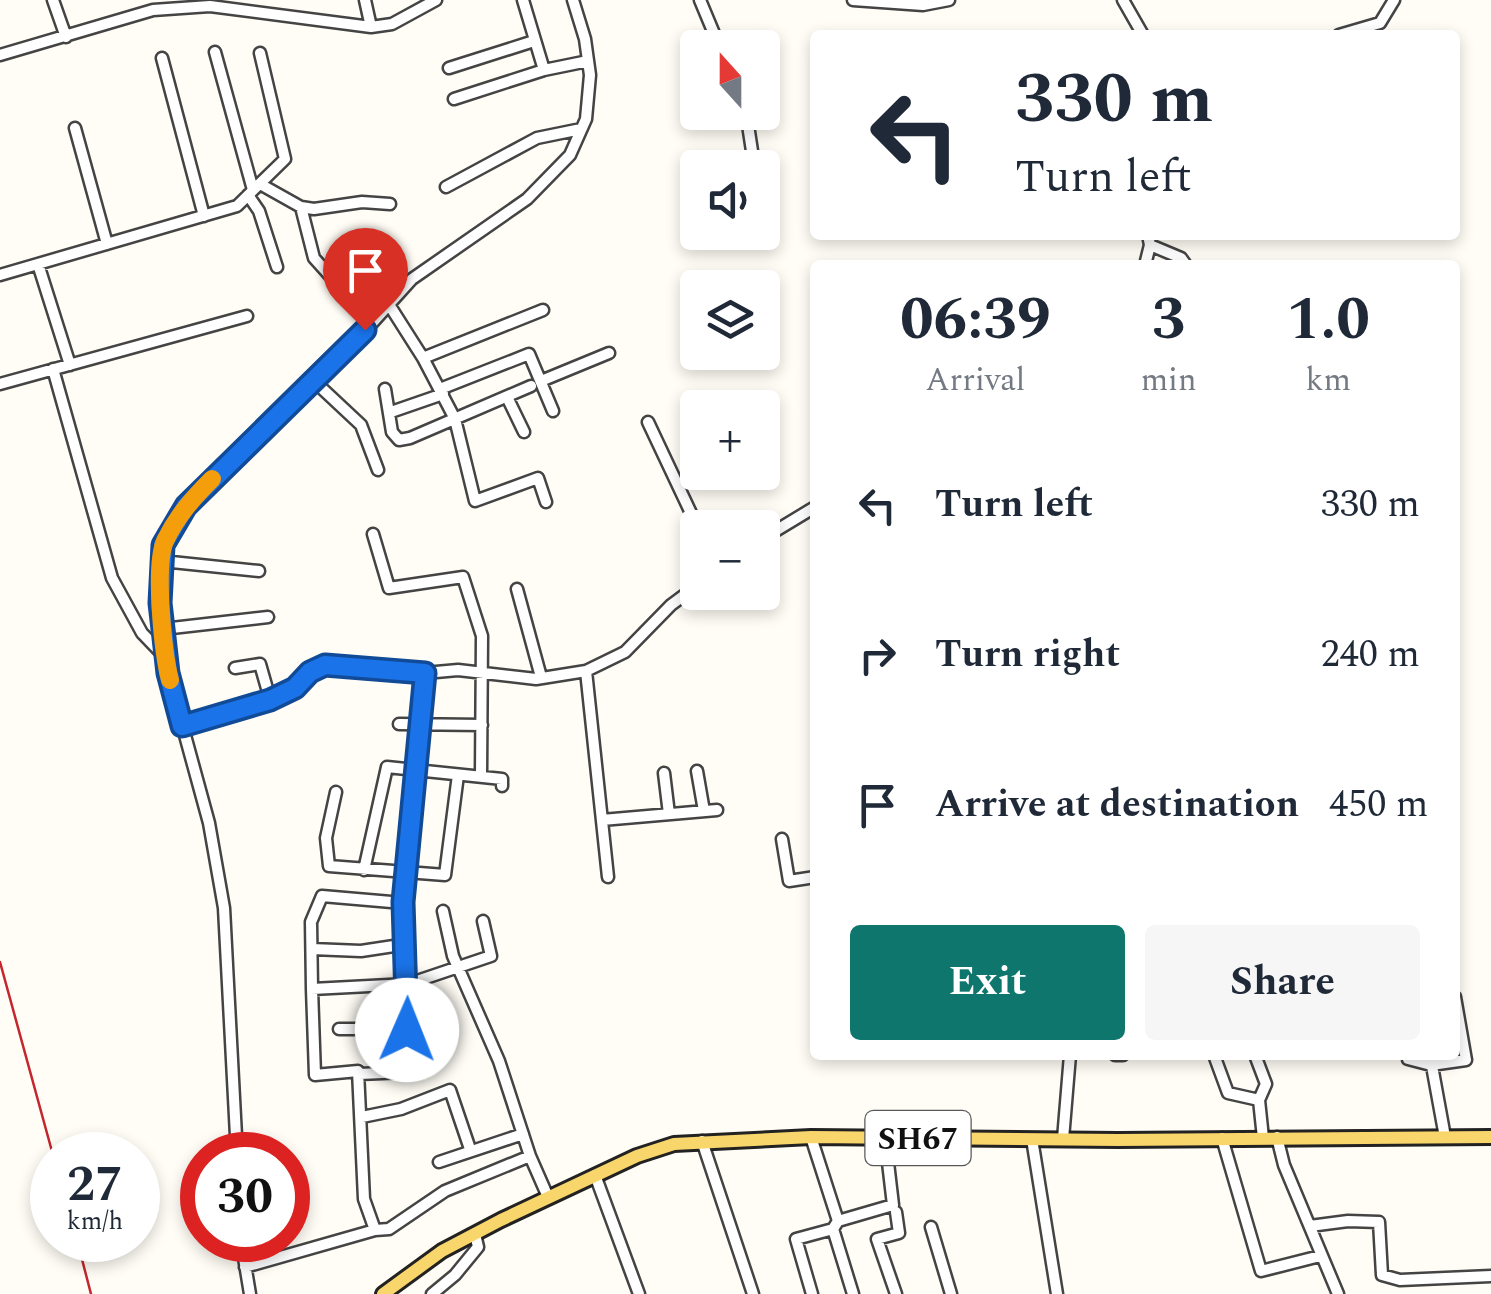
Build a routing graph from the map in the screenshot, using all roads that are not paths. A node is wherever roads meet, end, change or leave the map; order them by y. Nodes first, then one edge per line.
1 (53, 0) edge
2 (365, 0) edge
3 (436, 0) edge
4 (523, 0) edge
5 (573, 0) edge
6 (700, 0) edge
7 (852, 0) edge
8 (949, 0) edge
9 (1123, 0) edge
10 (1394, 0) edge
11 (209, 3) edge
12 (150, 5) edge
13 (415, 5) edge
14 (371, 27) junction
15 (712, 30) edge
16 (1140, 30) edge
17 (1356, 30) edge
18 (66, 38) junction
19 (534, 41) junction
20 (215, 52) dead end
21 (260, 53) dead end
22 (0, 55) edge
23 (162, 58) dead end
24 (588, 62) junction
25 (449, 68) dead end
26 (544, 70) junction
27 (454, 98) dead end
28 (74, 128) dead end
29 (581, 129) junction
30 (446, 186) dead end
31 (254, 190) junction
32 (390, 204) dead end
33 (302, 207) junction
34 (204, 216) junction
35 (1149, 240) edge
36 (107, 244) junction
37 (1182, 260) edge
38 (38, 264) junction
39 (278, 267) dead end
40 (0, 275) edge
41 (341, 288) dead end
42 (388, 303) junction
43 (543, 310) dead end
44 (246, 316) dead end
45 (609, 353) dead end
46 (423, 358) junction
47 (70, 365) junction
48 (53, 370) junction
49 (314, 381) junction
50 (536, 383) junction
51 (0, 384) edge
52 (385, 389) dead end
53 (441, 392) junction
54 (508, 396) junction
55 (553, 411) dead end
56 (390, 412) junction
57 (455, 419) junction
58 (648, 422) dead end
59 (524, 432) dead end
60 (378, 470) dead end
61 (546, 502) dead end
62 (690, 510) edge
63 (810, 510) edge
64 (780, 528) edge
65 (373, 534) dead end
66 (162, 561) junction
67 (260, 571) dead end
68 (516, 589) dead end
69 (680, 598) edge
70 (268, 617) dead end
71 (163, 629) junction
72 (167, 659) junction
73 (235, 668) dead end
74 (586, 671) junction
75 (482, 672) junction
76 (425, 673) junction
77 (540, 677) junction
78 (270, 700) junction
79 (399, 724) dead end
80 (482, 725) junction
81 (182, 726) junction
82 (418, 726) junction
83 (415, 771) junction
84 (697, 771) dead end
85 (664, 774) dead end
86 (458, 775) junction
87 (481, 776) junction
88 (502, 786) dead end
89 (336, 792) dead end
90 (717, 810) dead end
91 (704, 811) junction
92 (669, 814) junction
93 (602, 820) junction
94 (782, 840) dead end
95 (364, 870) junction
96 (408, 873) junction
97 (608, 876) dead end
98 (810, 878) edge
99 (403, 902) junction
100 (443, 911) dead end
101 (483, 921) dead end
102 (406, 944) junction
103 (312, 949) junction
104 (458, 967) junction
105 (408, 984) junction
106 (312, 989) junction
107 (1460, 1026) edge
108 (339, 1030) dead end
109 (407, 1030) junction
110 (1070, 1060) edge
111 (1216, 1060) edge
112 (1257, 1060) edge
113 (1431, 1060) edge
114 (1460, 1060) edge
115 (1460, 1060) edge
116 (358, 1074) junction
117 (1259, 1100) junction
118 (362, 1117) junction
119 (236, 1132) edge
120 (523, 1134) junction
121 (811, 1136) junction
122 (1445, 1137) junction
123 (1491, 1137) edge
124 (885, 1138) junction
125 (1032, 1138) junction
126 (1222, 1138) junction
127 (1270, 1138) junction
128 (1063, 1139) junction
129 (702, 1141) junction
130 (470, 1149) junction
131 (530, 1156) junction
132 (438, 1162) dead end
133 (596, 1175) junction
134 (548, 1197) junction
135 (896, 1212) dead end
136 (836, 1225) junction
137 (1310, 1226) junction
138 (932, 1227) dead end
139 (376, 1230) junction
140 (475, 1234) junction
141 (1320, 1256) junction
142 (245, 1262) edge
143 (246, 1266) junction
144 (1491, 1276) edge
145 (1400, 1280) junction
146 (250, 1294) edge
147 (383, 1294) edge
148 (432, 1294) edge
149 (639, 1294) edge
150 (753, 1294) edge
151 (812, 1294) edge
152 (853, 1294) edge
153 (896, 1294) edge
154 (951, 1294) edge
155 (1057, 1294) edge
156 (1338, 1294) edge
157 (1400, 1294) edge

1 - 18 street
2 - 14 street
3 - 13 street
4 - 19 street
5 - 24 street
6 - 15 street
7 - 8 street
9 - 16 street
10 - 17 street
11 - 12 street
11 - 14 street
12 - 18 street
13 - 14 street
18 - 22 street
19 - 25 street
19 - 26 street
20 - 31 street
21 - 31 street
23 - 34 street
24 - 26 street
24 - 29 street
26 - 27 street
28 - 36 street
29 - 30 street
29 - 42 street
31 - 33 street
31 - 34 street
31 - 39 street
32 - 33 street
33 - 41 street
34 - 36 street
35 - 37 street
36 - 38 street
38 - 40 street
38 - 47 street
42 - 46 street
42 - 49 street
43 - 46 street
44 - 47 street
45 - 50 street
46 - 53 street
47 - 48 street
48 - 51 street
48 - 72 street
49 - 60 street
49 - 66 street
50 - 53 street
50 - 54 street
50 - 55 street
52 - 56 street
53 - 56 street
53 - 57 street
54 - 57 street
54 - 59 street
56 - 57 street
57 - 61 street
58 - 62 street
63 - 64 street
65 - 75 street
66 - 67 street
66 - 71 street
68 - 77 street
69 - 74 street
70 - 71 street
71 - 72 street
72 - 81 street
73 - 78 street
74 - 77 street
74 - 93 street
75 - 76 street
75 - 77 street
75 - 80 street
76 - 78 street
76 - 82 street
78 - 81 street
79 - 82 street
80 - 82 street
80 - 87 street
81 - 119 street
82 - 83 street
83 - 86 street
83 - 95 street
83 - 96 street
84 - 91 street
85 - 92 street
86 - 87 street
86 - 96 street
87 - 88 street
89 - 95 street
90 - 91 street
91 - 92 street
92 - 93 street
93 - 97 street
94 - 98 street
95 - 96 street
96 - 99 street
99 - 102 street
99 - 103 street
100 - 104 street
101 - 104 street
102 - 103 street
102 - 105 street
103 - 106 street
104 - 105 street
104 - 120 street
105 - 106 street
105 - 109 street
106 - 116 street
107 - 115 street
108 - 109 street
109 - 116 street
110 - 128 street
111 - 117 street
112 - 117 street
113 - 114 street
113 - 122 street
116 - 118 street
117 - 127 street
118 - 130 street
118 - 139 street
120 - 130 street
120 - 131 street
121 - 124 main road, SH67
121 - 129 main road, SH67
121 - 136 street
122 - 123 main road, SH67
122 - 127 main road, SH67
124 - 125 main road, SH67
124 - 136 street
125 - 128 main road, SH67
125 - 155 street
126 - 127 main road, SH67
126 - 128 main road, SH67
126 - 141 street
127 - 137 street
129 - 133 main road, SH67
129 - 150 street
130 - 132 street
131 - 134 street
131 - 139 street
133 - 134 main road, SH67
133 - 149 street
134 - 140 main road, SH67
135 - 153 street
136 - 151 street
136 - 152 street
137 - 141 street
137 - 145 street
138 - 154 street
139 - 143 street
140 - 147 main road, SH67
140 - 148 street
141 - 156 street
142 - 143 street
143 - 146 street
144 - 145 street
145 - 157 street

